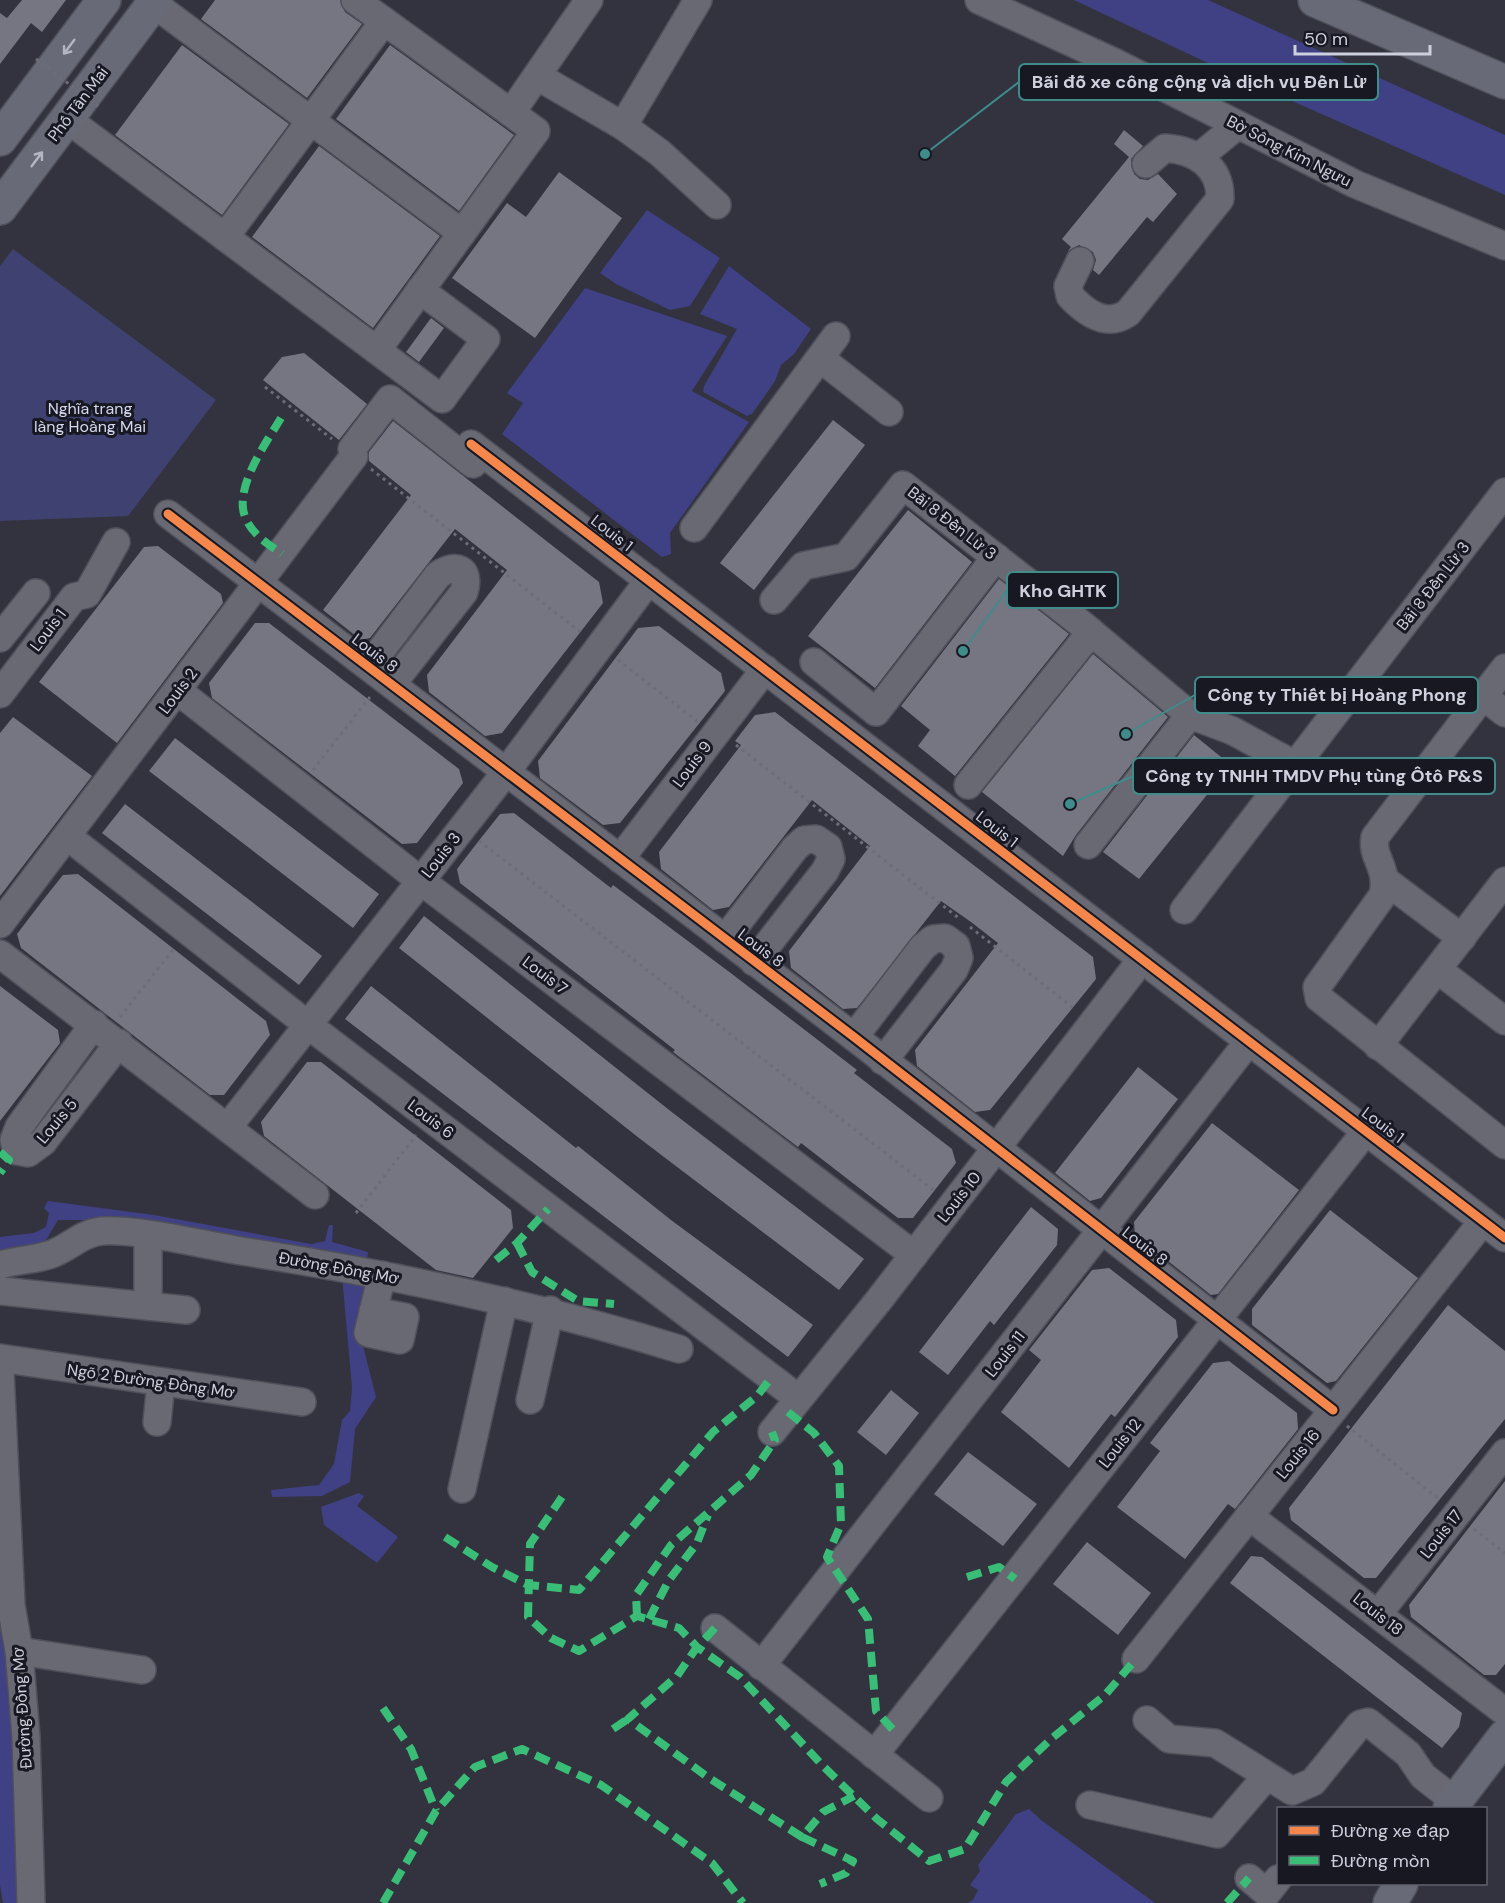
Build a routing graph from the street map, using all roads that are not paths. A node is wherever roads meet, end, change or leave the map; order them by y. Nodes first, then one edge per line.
1 (104, 0) edge
2 (355, 0) edge
3 (589, 0) edge
4 (698, 0) edge
5 (979, 0) edge
6 (1315, 0) edge
7 (155, 2) edge
8 (384, 21) junction
9 (537, 76) junction
10 (1505, 82) edge
11 (511, 113) junction
12 (67, 119) junction
13 (310, 120) junction
14 (1238, 125) junction
15 (623, 126) junction
16 (0, 139) edge
17 (1200, 156) junction
18 (1146, 164) dead end
19 (717, 205) dead end
20 (1, 206) edge
21 (462, 233) junction
22 (225, 237) junction
23 (1505, 246) edge
24 (1080, 261) dead end
25 (420, 290) junction
26 (836, 336) dead end
27 (376, 350) junction
28 (821, 359) junction
29 (889, 412) dead end
30 (476, 448) joint
31 (1505, 492) edge
32 (168, 514) dead end
33 (694, 528) dead end
34 (116, 542) dead end
35 (996, 557) junction
36 (649, 580) junction
37 (260, 584) junction
38 (36, 593) dead end
39 (774, 600) dead end
40 (1091, 632) junction
41 (0, 638) edge
42 (814, 662) dead end
43 (1505, 668) edge
44 (765, 669) junction
45 (178, 691) junction
46 (0, 694) edge
47 (1483, 696) junction
48 (1505, 712) edge
49 (1190, 715) junction
50 (1295, 765) junction
51 (506, 771) junction
52 (968, 785) dead end
53 (67, 836) junction
54 (1088, 845) dead end
55 (620, 859) junction
56 (421, 881) junction
57 (1386, 881) junction
58 (1505, 881) edge
59 (1184, 910) dead end
60 (0, 924) edge
61 (1462, 938) junction
62 (725, 939) junction
63 (0, 954) edge
64 (1142, 959) junction
65 (754, 962) junction
66 (1437, 970) junction
67 (1505, 1021) edge
68 (308, 1025) junction
69 (854, 1037) junction
70 (1249, 1041) junction
71 (1378, 1046) junction
72 (883, 1060) junction
73 (228, 1127) junction
74 (1366, 1131) junction
75 (1505, 1145) edge
76 (996, 1148) junction
77 (315, 1195) dead end
78 (1482, 1221) junction
79 (1101, 1231) junction
80 (148, 1236) junction
81 (1505, 1238) edge
82 (914, 1255) junction
83 (0, 1265) edge
84 (382, 1275) junction
85 (0, 1291) edge
86 (504, 1301) junction
87 (148, 1306) junction
88 (186, 1310) dead end
89 (550, 1310) junction
90 (1216, 1320) junction
91 (404, 1341) dead end
92 (679, 1348) dead end
93 (0, 1358) edge
94 (0, 1371) edge
95 (161, 1383) junction
96 (526, 1390) dead end
97 (798, 1398) junction
98 (302, 1402) dead end
99 (1337, 1416) junction
100 (158, 1422) dead end
101 (772, 1432) dead end
102 (1505, 1453) edge
103 (462, 1489) dead end
104 (1249, 1516) junction
105 (1378, 1614) junction
106 (715, 1628) dead end
107 (19, 1651) junction
108 (1136, 1659) dead end
109 (761, 1666) junction
110 (142, 1670) dead end
111 (1505, 1712) edge
112 (1147, 1720) dead end
113 (1505, 1736) edge
114 (874, 1755) junction
115 (1266, 1777) junction
116 (929, 1798) dead end
117 (1090, 1805) dead end
118 (1453, 1805) edge
119 (1249, 1878) dead end
120 (1277, 1880) edge
121 (1400, 1885) edge
122 (31, 1903) edge
123 (1390, 1903) edge

1 -> 16 main road
2 - 8 street
3 - 9 street
4 - 15 street
5 - 14 street, Bờ Sông Kim Ngưu
6 - 10 main road
7 - 12 main road, Phố Tân Mai
7 - 13 street
8 - 11 street
8 - 13 street
9 - 11 street
9 - 15 street
11 - 21 street
20 -> 12 main road, Phố Tân Mai
12 - 22 street
13 - 21 street
13 - 22 street
14 - 17 street
14 - 23 street, Bờ Sông Kim Ngưu
15 - 19 street
17 - 18 street
17 - 24 street
21 - 25 street
22 - 27 street
25 - 27 street
25 - 27 street
26 - 28 street
28 - 29 street
28 - 33 street
30 - 36 street, Louis 1
30 - 37 street, Louis 2
31 - 50 street, Bãi 8 Đền Lừ 3
32 - 37 street, Louis 8
34 - 46 street, Louis 1
35 - 39 street, Bãi 8 Đền Lừ 3
35 - 40 street, Bãi 8 Đền Lừ 3
35 - 42 street
36 - 44 street, Louis 1
36 - 51 street, Louis 3
37 - 45 street, Louis 2
37 - 51 street, Louis 8
38 - 41 street
40 - 49 street, Bãi 8 Đền Lừ 3
40 - 52 street
43 - 47 street
44 - 55 street, Louis 9
44 - 64 street, Louis 1
45 - 53 street, Louis 2
45 - 56 street, Louis 7
47 - 48 street
47 - 57 street
49 - 50 street, Bãi 8 Đền Lừ 3
49 - 54 street
50 - 59 street, Bãi 8 Đền Lừ 3
51 - 55 street, Louis 8
51 - 56 street, Louis 3
53 - 60 street, Louis 2
53 - 68 street, Louis 6
55 - 62 street, Louis 8
56 - 68 street, Louis 3
56 - 82 street, Louis 7
57 - 61 street
57 - 71 street
58 - 61 street
61 - 66 street
62 - 65 street, Louis 8
62 - 65 street, Louis 8
63 - 73 street
64 - 70 street, Louis 1
64 - 76 street, Louis 10
65 - 69 street, Louis 8
66 - 67 street
66 - 71 street
68 - 73 street, Louis 3
68 - 97 street, Louis 6
69 - 72 street, Louis 8
69 - 72 street
70 - 74 street, Louis 1
70 - 79 street, Louis 11
71 - 75 street
72 - 76 street, Louis 8
73 - 77 street
74 - 78 street, Louis 1
74 - 90 street, Louis 12
76 - 79 street, Louis 8
76 - 82 street, Louis 10
78 - 81 street, Louis 1
78 - 99 street, Louis 16
79 - 90 street, Louis 8
79 - 109 street, Louis 11
80 - 83 street, Đường Đồng Mơ
80 - 84 street, Đường Đồng Mơ
80 - 87 street
82 - 97 street, Louis 10
84 - 86 street, Đường Đồng Mơ
84 - 91 street
85 - 87 street
86 - 89 street, Đường Đồng Mơ
86 - 103 street
87 - 88 street
89 - 92 street, Đường Đồng Mơ
89 - 96 street
90 - 99 street, Louis 8
90 - 114 street, Louis 12
93 - 95 street, Ngõ 2 Đường Đồng Mơ
94 - 107 street, Đường Đồng Mơ
95 - 98 street, Ngõ 2 Đường Đồng Mơ
95 - 100 street
97 - 101 street, Louis 10
99 - 104 street, Louis 16
102 - 105 street, Louis 17
104 - 105 street, Louis 18
104 - 108 street, Louis 16
105 - 111 street, Louis 18
106 - 109 street
107 - 110 street
107 - 122 street, Đường Đồng Mơ
109 - 114 street
112 - 115 street
113 - 118 main road
114 - 116 street
115 - 117 street
115 - 118 street
119 - 120 street
121 - 123 main road

